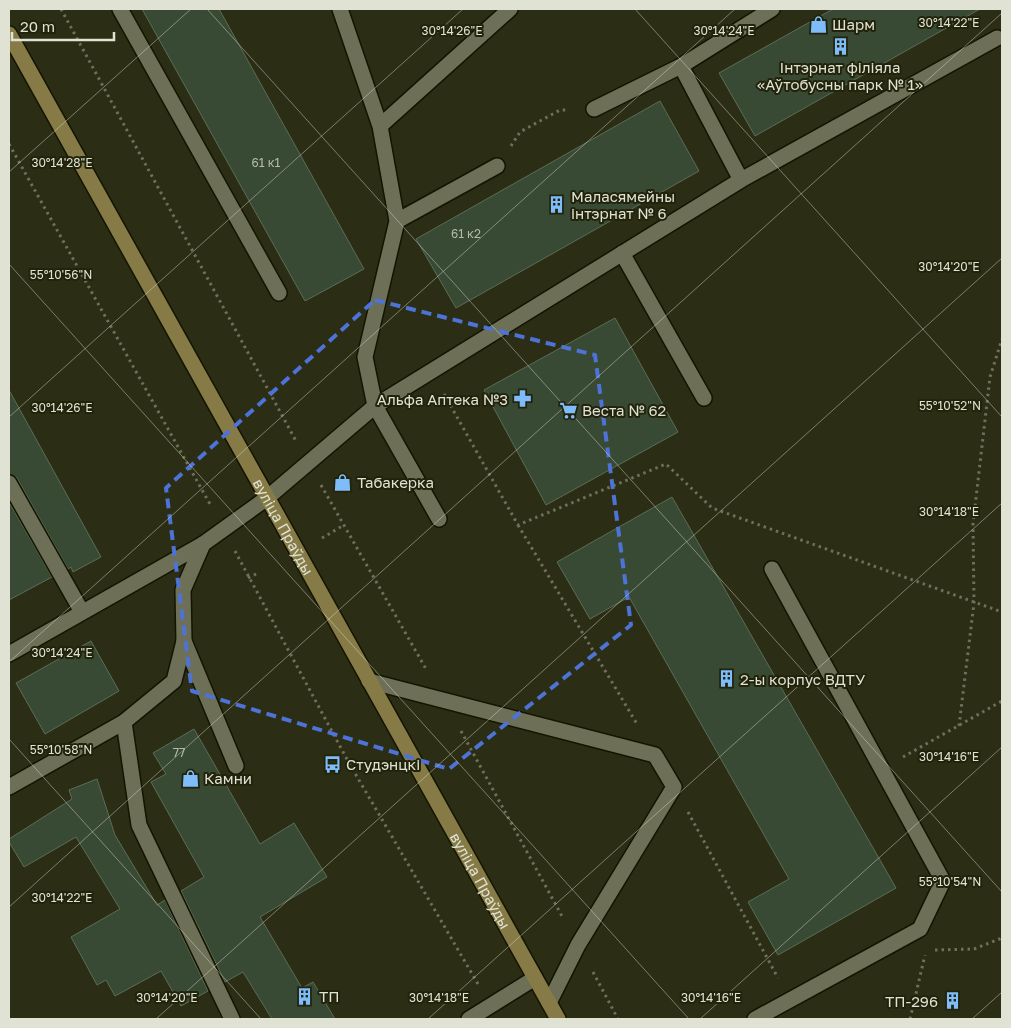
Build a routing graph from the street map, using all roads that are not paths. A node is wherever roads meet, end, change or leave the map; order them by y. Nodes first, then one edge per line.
1 (120, 9) edge
2 (340, 9) edge
3 (510, 9) edge
4 (772, 9) edge
5 (9, 34) edge
6 (997, 38) dead end
7 (680, 66) junction
8 (594, 109) road end
9 (380, 126) junction
10 (497, 166) road end
11 (741, 180) junction
12 (397, 221) junction
13 (622, 253) junction
14 (279, 293) dead end
15 (704, 398) dead end
16 (374, 406) junction
17 (9, 483) edge
18 (268, 498) junction
19 (439, 519) dead end
20 (203, 544) junction
21 (772, 569) dead end
22 (82, 612) junction
23 (184, 641) junction
24 (9, 654) edge
25 (369, 681) junction
26 (124, 722) junction
27 (236, 766) dead end
28 (9, 787) edge
29 (535, 978) junction
30 (549, 1003) junction
31 (232, 1019) edge
32 (469, 1019) edge
33 (558, 1019) edge
34 (755, 1019) edge

1 - 14 street
2 - 9 street
3 - 9 street
4 - 7 street
5 - 18 main road, вуліца Праўды
6 - 11 street
7 - 8 street
7 - 11 street
9 - 12 street
10 - 12 street
11 - 13 street
12 - 16 street
13 - 15 street
13 - 16 street
16 - 18 street
16 - 19 street
17 - 22 street
18 - 20 street
18 - 25 main road, вуліца Праўды
20 - 22 street
20 - 23 street
21 - 34 street
22 - 24 street
23 - 26 street
23 - 27 street
25 - 29 main road, вуліца Праўды
25 - 30 street
26 - 28 street
26 - 31 street
29 - 30 main road, вуліца Праўды
29 - 32 street
30 - 33 main road, вуліца Праўды

